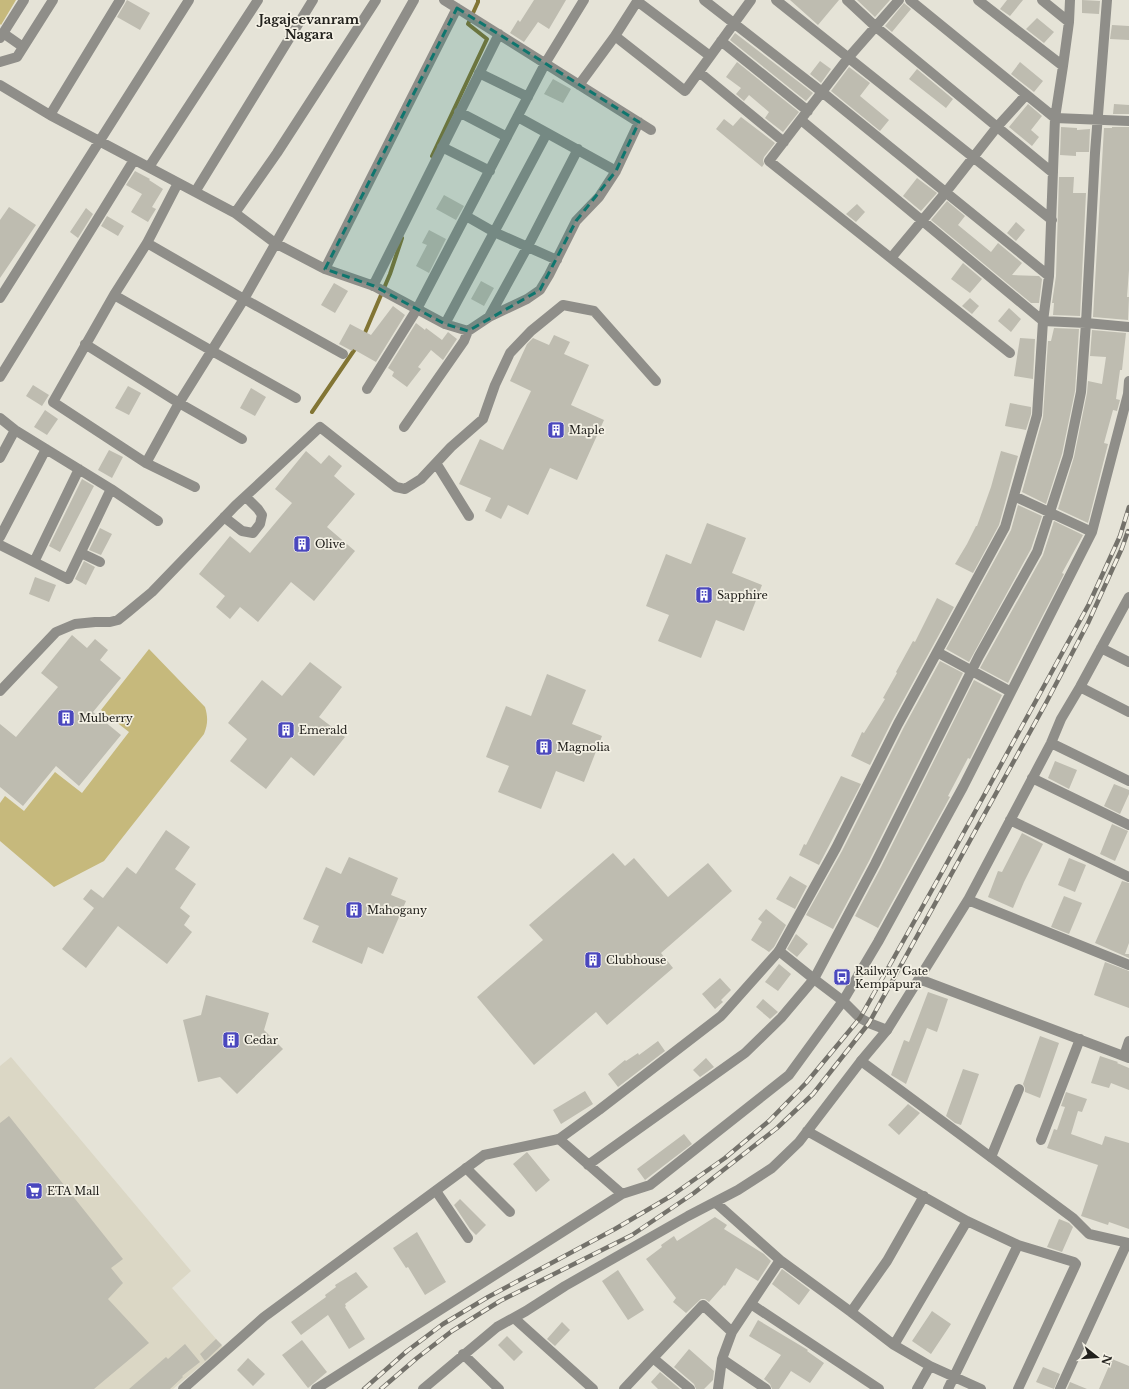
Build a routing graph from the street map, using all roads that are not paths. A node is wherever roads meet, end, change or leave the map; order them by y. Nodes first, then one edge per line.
1 (24, 0) edge
2 (53, 0) edge
3 (120, 0) edge
4 (189, 0) edge
5 (258, 0) edge
6 (313, 0) edge
7 (376, 0) edge
8 (414, 0) edge
9 (444, 0) edge
10 (584, 0) edge
11 (704, 0) edge
12 (751, 0) edge
13 (776, 0) edge
14 (847, 0) edge
15 (899, 0) edge
16 (910, 0) edge
17 (978, 0) edge
18 (1042, 0) edge
19 (1070, 0) edge
20 (1107, 0) edge
21 (637, 1) edge
22 (461, 11) junction
23 (1069, 22) junction
24 (734, 23) junction
25 (876, 27) junction
26 (1, 34) edge
27 (498, 34) junction
28 (615, 36) junction
29 (721, 41) junction
30 (23, 47) junction
31 (710, 56) junction
32 (848, 58) junction
33 (0, 62) edge
34 (546, 62) junction
35 (1063, 66) junction
36 (479, 72) junction
37 (699, 72) junction
38 (0, 85) edge
39 (579, 85) junction
40 (822, 92) junction
41 (1026, 95) junction
42 (528, 97) junction
43 (808, 111) junction
44 (459, 112) junction
45 (50, 114) junction
46 (518, 117) junction
47 (1055, 118) junction
48 (801, 120) junction
49 (1098, 121) junction
50 (1129, 121) edge
51 (639, 122) junction
52 (997, 127) junction
53 (650, 130) dead end
54 (547, 133) junction
55 (507, 137) junction
56 (100, 141) junction
57 (784, 142) junction
58 (442, 147) junction
59 (578, 149) junction
60 (974, 158) junction
61 (134, 160) junction
62 (149, 167) junction
63 (490, 171) junction
64 (616, 171) junction
65 (1053, 173) junction
66 (178, 183) junction
67 (195, 192) junction
68 (946, 192) junction
69 (235, 213) junction
70 (466, 216) junction
71 (1052, 220) junction
72 (922, 221) junction
73 (494, 232) junction
74 (147, 243) junction
75 (275, 243) junction
76 (528, 246) junction
77 (891, 258) junction
78 (557, 260) junction
79 (325, 269) junction
80 (1049, 276) junction
81 (375, 287) junction
82 (114, 295) junction
83 (0, 298) edge
84 (244, 299) junction
85 (418, 309) junction
86 (489, 317) junction
87 (1043, 321) junction
88 (1086, 323) junction
89 (445, 324) junction
90 (1129, 327) edge
91 (468, 331) junction
92 (85, 344) junction
93 (212, 351) junction
94 (1010, 353) dead end
95 (343, 354) dead end
96 (0, 377) edge
97 (656, 381) dead end
98 (1129, 381) edge
99 (367, 390) dead end
100 (296, 398) dead end
101 (179, 403) junction
102 (0, 418) edge
103 (404, 427) dead end
104 (15, 430) junction
105 (242, 439) dead end
106 (46, 449) junction
107 (0, 458) edge
108 (146, 462) junction
109 (436, 463) junction
110 (79, 469) junction
111 (195, 487) dead end
112 (112, 489) junction
113 (1014, 496) junction
114 (246, 497) junction
115 (1050, 514) junction
116 (469, 516) dead end
117 (224, 517) junction
118 (158, 521) dead end
119 (1092, 532) junction
120 (0, 537) edge
121 (0, 545) edge
122 (81, 553) junction
123 (34, 562) junction
124 (100, 562) dead end
125 (1129, 597) edge
126 (1101, 648) junction
127 (937, 652) junction
128 (1129, 662) edge
129 (972, 671) junction
130 (1080, 687) junction
131 (0, 691) edge
132 (1011, 692) junction
133 (1129, 712) edge
134 (1051, 743) junction
135 (1032, 778) junction
136 (1129, 781) edge
137 (1010, 820) junction
138 (1129, 824) edge
139 (1129, 877) edge
140 (968, 900) junction
141 (779, 951) junction
142 (1129, 965) edge
143 (814, 979) junction
144 (919, 979) junction
145 (843, 1001) junction
146 (887, 1030) junction
147 (1080, 1039) junction
148 (1129, 1041) edge
149 (1127, 1057) edge
150 (861, 1061) junction
151 (1019, 1089) dead end
152 (807, 1131) junction
153 (559, 1139) junction
154 (1041, 1140) dead end
155 (991, 1157) junction
156 (588, 1165) junction
157 (466, 1168) junction
158 (436, 1191) junction
159 (622, 1194) junction
160 (924, 1196) junction
161 (715, 1202) junction
162 (510, 1212) dead end
163 (967, 1221) junction
164 (468, 1238) dead end
165 (1128, 1243) edge
166 (1018, 1245) junction
167 (780, 1260) junction
168 (751, 1304) junction
169 (851, 1312) junction
170 (514, 1318) junction
171 (732, 1332) junction
172 (894, 1345) junction
173 (463, 1354) junction
174 (653, 1358) junction
175 (722, 1358) junction
176 (930, 1366) junction
177 (953, 1377) junction
178 (182, 1389) edge
179 (316, 1389) edge
180 (423, 1389) edge
181 (499, 1389) edge
182 (592, 1389) edge
183 (624, 1389) edge
184 (690, 1389) edge
185 (718, 1389) edge
186 (766, 1389) edge
187 (879, 1389) edge
188 (918, 1389) edge
189 (948, 1389) edge
190 (981, 1389) edge
191 (1018, 1389) edge
192 (1060, 1389) edge

1 - 26 street
2 - 30 street
3 - 45 street
4 - 56 street
5 - 62 street
6 - 67 street
7 - 69 street
8 - 75 street
9 - 22 street
10 - 34 street
11 - 24 street
12 - 24 street
13 - 32 street
14 - 25 street
15 - 25 street
16 - 41 street
17 - 35 street
18 - 23 street
19 - 23 street
20 - 49 street
21 - 28 street
21 - 31 street
22 - 27 street
22 - 79 street
23 - 35 street
24 - 29 street
24 - 40 street
25 - 32 street
25 - 52 street
26 - 30 street
27 - 34 street
27 - 36 street
28 - 37 street
28 - 39 street
29 - 31 street
29 - 43 street
30 - 33 street
31 - 37 street
32 - 40 street
32 - 60 street
34 - 39 street
34 - 42 street
35 - 47 street
36 - 42 street
36 - 44 street
37 - 57 street
38 - 45 street
39 - 51 street
40 - 43 street
40 - 68 street
41 - 47 street
41 - 52 street
42 - 46 street
43 - 48 street
44 - 55 street
44 - 58 street
45 - 56 street
46 - 54 street
46 - 55 street
47 - 49 street
47 - 65 street
48 - 57 street
48 - 72 street
49 - 50 street
49 - 88 street
51 - 53 street
51 - 64 street
52 - 60 street
52 - 65 street
54 - 59 street
54 - 73 street
55 - 63 street
56 - 61 street
56 - 83 street
57 - 77 street
58 - 63 street
58 - 81 street
59 - 64 street
59 - 76 street
60 - 68 street
60 - 71 street
61 - 62 street
61 - 96 street
62 - 66 street
63 - 70 street
64 - 78 street
65 - 71 street
66 - 67 street
66 - 74 street
67 - 69 street
68 - 72 street
68 - 80 street
69 - 75 street
70 - 73 street
70 - 85 street
71 - 80 street
72 - 77 street
72 - 87 street
73 - 76 street
73 - 89 street
74 - 82 street
74 - 84 street
75 - 79 street
75 - 84 street
76 - 78 street
76 - 86 street
77 - 94 street
78 - 86 street
79 - 81 street
80 - 87 street
81 - 85 street
82 - 92 street
82 - 93 street
84 - 93 street
84 - 95 street
85 - 89 street
85 - 99 street
86 - 91 street
87 - 88 street
87 - 113 street
88 - 90 street
88 - 115 street
89 - 91 street
91 - 103 street
92 - 101 street
92 - 108 street
93 - 100 street
93 - 101 street
97 - 109 street
98 - 119 street
101 - 105 street
101 - 108 street
102 - 104 street
104 - 106 street
104 - 107 street
106 - 110 street
106 - 120 street
108 - 111 street
109 - 114 street
109 - 116 street
110 - 112 street
110 - 123 street
112 - 118 street
112 - 122 street
113 - 115 street
113 - 127 street
114 - 117 street
114 - 117 street
115 - 119 street
115 - 129 street
117 - 131 street
119 - 132 street
121 - 123 street
122 - 123 street
122 - 124 street
125 - 126 street
126 - 128 street
126 - 130 street
127 - 129 street
127 - 141 street
129 - 132 street
129 - 143 street
130 - 133 street
130 - 134 street
132 - 145 street
134 - 135 street
134 - 136 street
135 - 137 street
135 - 138 street
137 - 139 street
137 - 140 street
140 - 142 street
140 - 144 street
141 - 143 street
141 - 153 street
143 - 145 street
143 - 156 street
144 - 146 street
144 - 147 street
145 - 146 street
145 - 159 street
146 - 150 street
147 - 149 street
147 - 154 street
148 - 149 street
150 - 152 street
150 - 155 street
151 - 155 street
152 - 160 street
152 - 161 street
153 - 156 street
153 - 157 street
155 - 165 street
156 - 159 street
157 - 158 street
157 - 162 street
158 - 164 street
158 - 178 street
159 - 179 street
160 - 163 street
160 - 169 street
161 - 167 street
161 - 170 street
163 - 166 street
163 - 172 street
165 - 192 street
166 - 177 street
166 - 191 street
167 - 168 street
167 - 169 street
168 - 171 street
168 - 187 street
169 - 172 street
170 - 173 street
170 - 182 street
171 - 174 street
171 - 175 street
172 - 176 street
173 - 180 street
173 - 181 street
174 - 183 street
174 - 184 street
175 - 185 street
175 - 186 street
176 - 177 street
176 - 188 street
177 - 189 street
177 - 190 street

